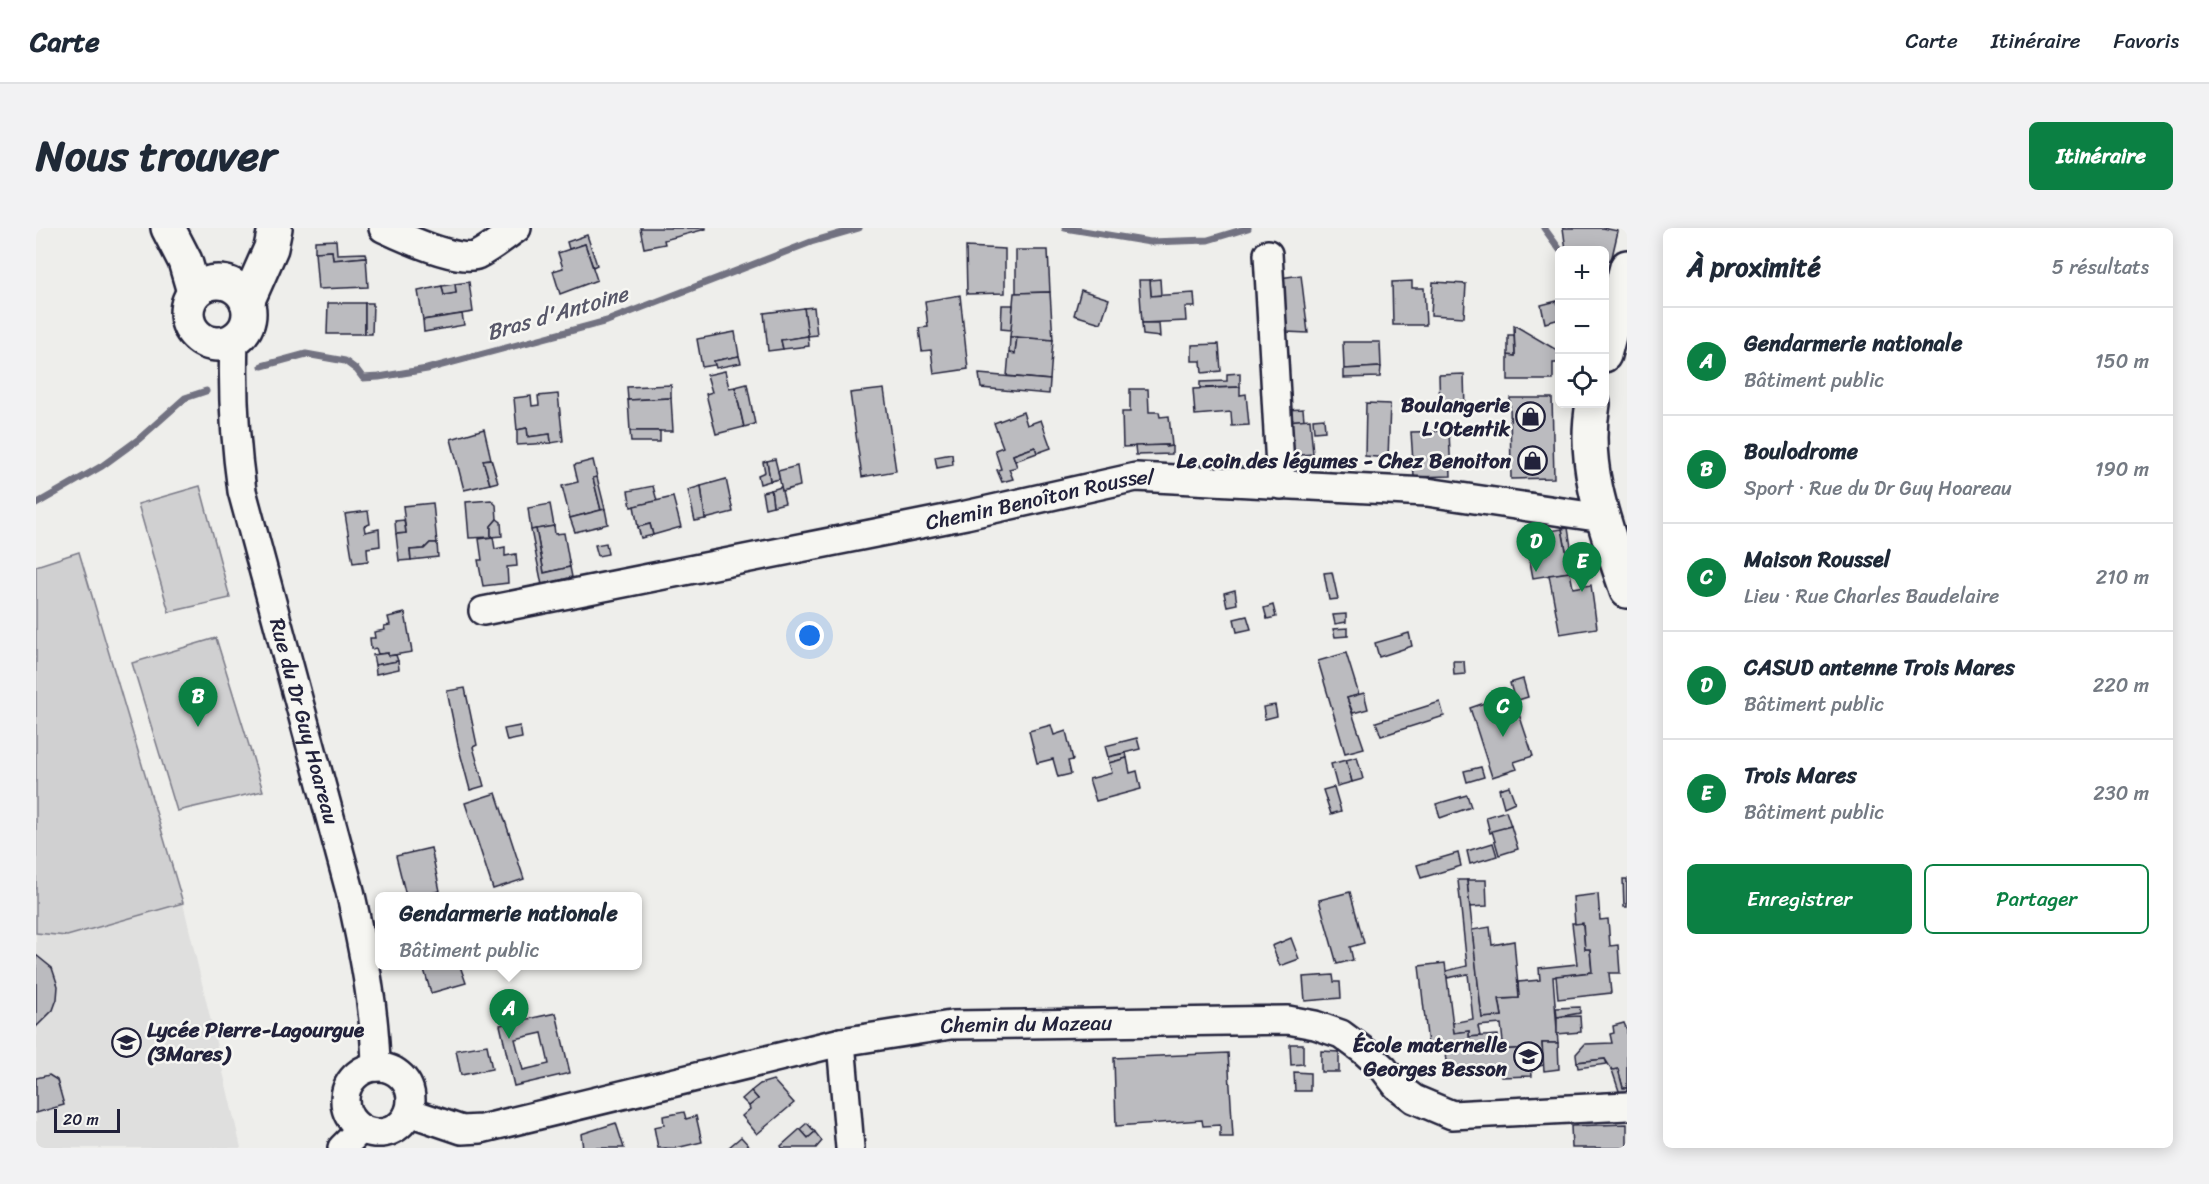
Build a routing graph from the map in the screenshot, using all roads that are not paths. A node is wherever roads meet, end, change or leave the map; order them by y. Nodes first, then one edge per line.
1 (168, 228) edge
2 (275, 228) edge
3 (383, 228) edge
4 (517, 228) edge
5 (1268, 254) dead end
6 (1627, 267) edge
7 (220, 291) junction
8 (1609, 340) edge
9 (226, 343) junction
10 (1592, 408) edge
11 (1281, 485) junction
12 (1613, 531) edge
13 (1627, 591) edge
14 (483, 611) dead end
15 (841, 1042) junction
16 (376, 1067) junction
17 (1627, 1106) edge
18 (409, 1113) junction
19 (351, 1138) edge
20 (850, 1148) edge

1 - 7 street
2 - 7 street
3 - 4 street
5 - 11 street
6 - 8 street
7 - 9 street
7 - 9 street
9 - 16 street, Rue du Dr Guy Hoareau
10 - 12 street
11 - 12 street, Chemin Benoîton Roussel
11 - 14 street, Chemin Benoîton Roussel
12 - 13 street
15 - 17 street, Chemin du Mazeau
15 - 18 street, Chemin du Mazeau
15 - 20 street
16 - 18 street
16 - 19 street
18 - 19 street

